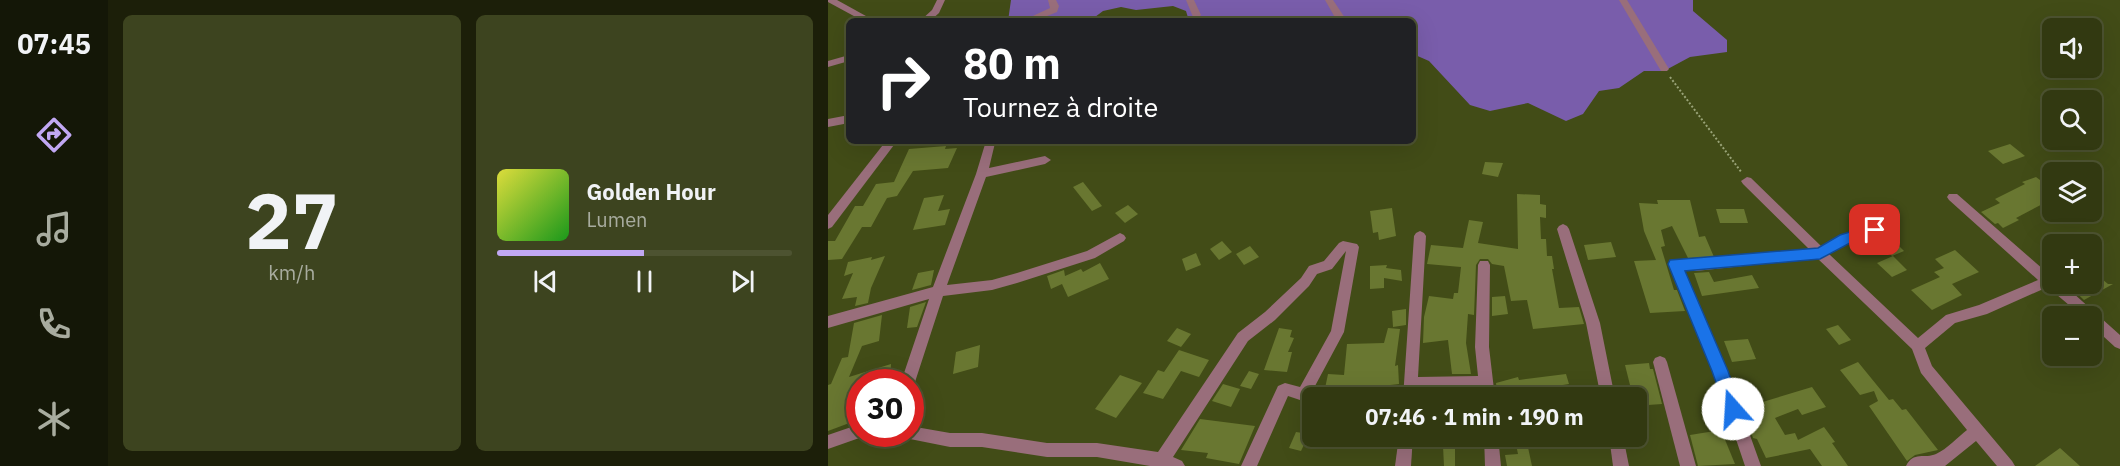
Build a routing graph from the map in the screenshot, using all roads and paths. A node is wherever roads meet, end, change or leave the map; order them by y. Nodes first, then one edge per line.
1 (830, 0) edge
2 (941, 0) edge
3 (1052, 0) edge
4 (1190, 0) edge
5 (1329, 0) edge
6 (1623, 0) edge
7 (1196, 15) dead end
8 (864, 18) edge
9 (928, 18) edge
10 (1035, 18) edge
11 (1340, 18) edge
12 (846, 59) edge
13 (828, 64) edge
14 (1664, 69) joint
15 (846, 120) edge
16 (828, 123) edge
17 (890, 144) edge
18 (990, 144) edge
19 (1045, 160) dead end
20 (982, 174) junction
21 (1747, 181) joint
22 (1953, 197) dead end
23 (828, 224) edge
24 (1563, 229) dead end
25 (1875, 230) dead end
26 (1420, 236) dead end
27 (1120, 238) dead end
28 (1820, 253) junction
29 (1484, 265) dead end
30 (2042, 277) edge
31 (2042, 286) edge
32 (939, 291) junction
33 (2066, 294) edge
34 (2079, 306) edge
35 (828, 321) edge
36 (2102, 327) edge
37 (2120, 343) edge
38 (1918, 346) junction
39 (1660, 362) dead end
40 (912, 369) edge
41 (1486, 382) junction
42 (1410, 387) edge
43 (1444, 387) edge
44 (1487, 387) edge
45 (1606, 387) edge
46 (1977, 431) junction
47 (924, 435) edge
48 (846, 436) edge
49 (828, 442) edge
50 (1405, 447) edge
51 (1492, 447) edge
52 (1618, 447) edge
53 (1160, 463) edge
54 (1177, 466) edge
55 (1249, 466) edge
56 (1402, 466) edge
57 (1493, 466) edge
58 (1622, 466) edge
59 (1688, 466) edge
60 (1753, 466) edge
61 (1914, 466) edge
62 (2007, 466) edge

1 - 8 street
2 - 9 street
3 - 10 street
4 - 7 street
5 - 11 street
6 - 14 street
12 - 13 street
14 - 21 path
15 - 16 street
17 - 23 street
18 - 20 street
19 - 20 street
20 - 32 street
21 - 28 street
22 - 30 street
24 - 45 street
25 - 28 street
26 - 42 street
27 - 32 street
28 - 38 street
28 - 60 street
29 - 41 street
31 - 38 street
32 - 35 street
32 - 40 street
33 - 34 street
36 - 37 street
38 - 46 street
39 - 59 street
41 - 43 street
41 - 44 street
46 - 61 street
46 - 62 street
47 - 53 street
48 - 49 street
50 - 56 street
51 - 57 street
52 - 58 street
53 - 54 street
53 - 55 street

